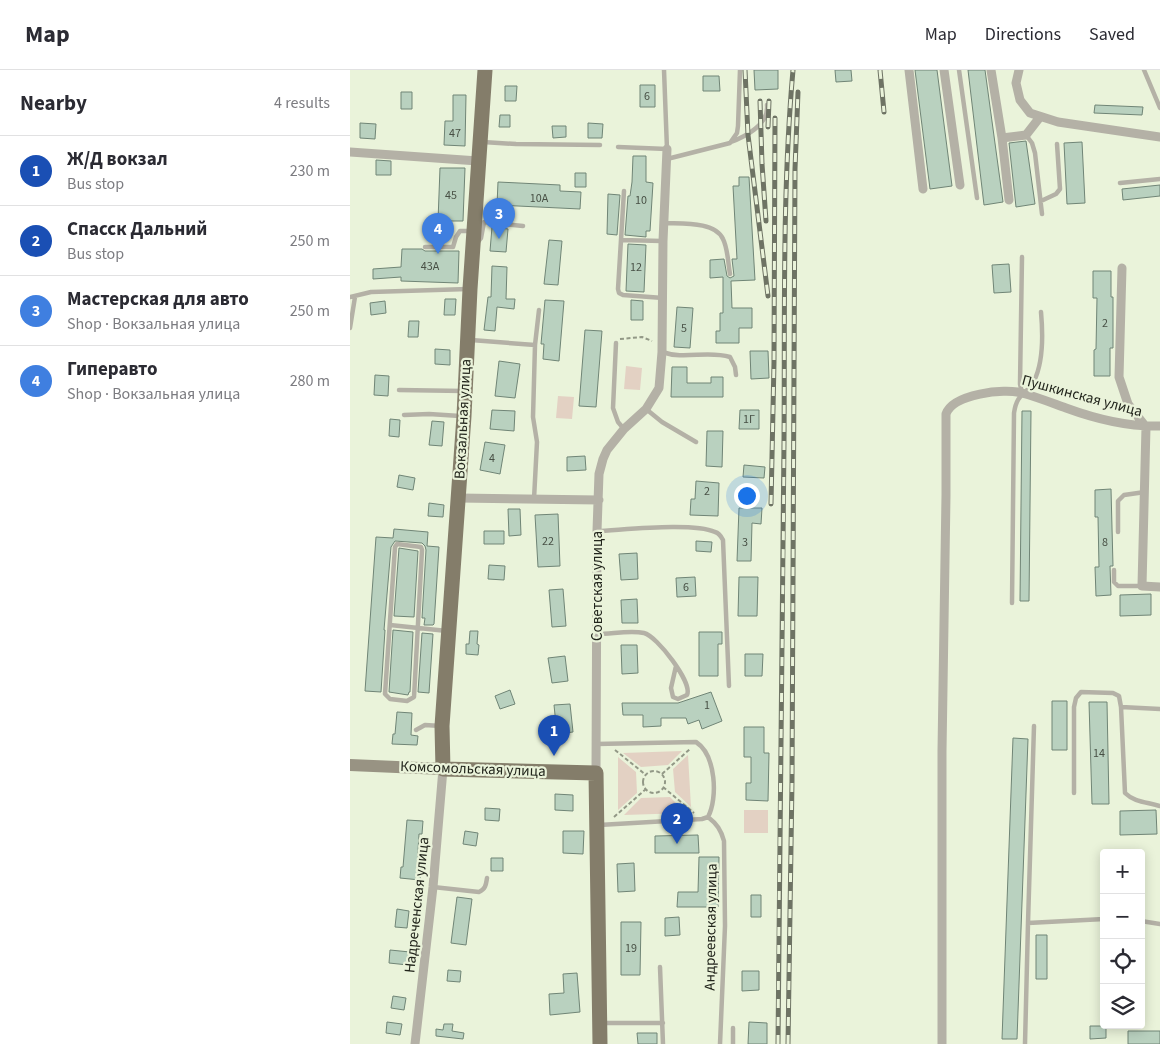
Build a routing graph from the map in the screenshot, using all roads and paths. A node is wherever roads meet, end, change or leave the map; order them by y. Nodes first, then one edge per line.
1 (485, 70) edge
2 (664, 70) edge
3 (740, 70) edge
4 (909, 70) edge
5 (944, 70) edge
6 (959, 70) edge
7 (992, 70) edge
8 (1019, 70) edge
9 (1144, 70) edge
10 (767, 105) dead end
11 (1160, 108) edge
12 (1040, 117) junction
13 (1026, 135) junction
14 (1160, 137) edge
15 (1002, 138) junction
16 (480, 141) junction
17 (730, 143) junction
18 (1057, 144) dead end
19 (600, 145) dead end
20 (618, 147) dead end
21 (667, 149) junction
22 (350, 152) edge
23 (667, 159) junction
24 (478, 161) junction
25 (1160, 179) edge
26 (1120, 183) dead end
27 (960, 185) dead end
28 (923, 189) dead end
29 (624, 190) dead end
30 (977, 198) dead end
31 (1009, 200) dead end
32 (1041, 201) junction
33 (1042, 214) dead end
34 (664, 224) junction
35 (523, 226) dead end
36 (477, 230) junction
37 (621, 240) junction
38 (663, 241) junction
39 (425, 247) dead end
40 (1022, 257) dead end
41 (1122, 268) dead end
42 (730, 274) dead end
43 (470, 289) junction
44 (353, 297) edge
45 (663, 298) junction
46 (539, 310) dead end
47 (1041, 312) dead end
48 (350, 328) edge
49 (467, 340) junction
50 (616, 343) joint
51 (535, 345) junction
52 (662, 348) junction
53 (736, 375) dead end
54 (399, 390) dead end
55 (465, 391) junction
56 (1022, 393) junction
57 (646, 409) junction
58 (404, 415) dead end
59 (464, 416) junction
60 (1160, 426) edge
61 (1146, 427) junction
62 (624, 429) junction
63 (696, 442) dead end
64 (1144, 492) junction
65 (458, 498) junction
66 (534, 500) junction
67 (599, 500) junction
68 (597, 531) junction
69 (1118, 532) dead end
70 (1114, 570) dead end
71 (1142, 586) junction
72 (1160, 587) edge
73 (1012, 603) dead end
74 (390, 626) junction
75 (419, 628) junction
76 (449, 631) junction
77 (597, 634) junction
78 (676, 666) junction
79 (729, 686) dead end
80 (1122, 707) junction
81 (1160, 709) edge
82 (442, 726) junction
83 (1034, 726) dead end
84 (416, 730) dead end
85 (696, 742) junction
86 (596, 744) junction
87 (609, 744) junction
88 (350, 765) edge
89 (444, 769) junction
90 (596, 773) junction
91 (662, 774) junction
92 (646, 775) junction
93 (663, 787) junction
94 (646, 789) junction
95 (1074, 794) dead end
96 (1160, 806) edge
97 (708, 817) junction
98 (702, 819) junction
99 (601, 825) junction
100 (487, 878) dead end
101 (433, 887) junction
102 (1100, 919) edge
103 (1145, 922) edge
104 (1028, 923) junction
105 (1160, 924) edge
106 (660, 967) dead end
107 (600, 1023) junction
108 (663, 1023) junction
109 (733, 1028) dead end
110 (415, 1044) edge
111 (600, 1044) edge
112 (663, 1044) edge
113 (720, 1044) edge
114 (733, 1044) edge
115 (942, 1044) edge
116 (1025, 1044) edge

1 - 16 main road, Вокзальная улица
2 - 21 lane
3 - 17 lane
4 - 28 street
5 - 27 street
6 - 30 lane
7 - 15 street
8 - 12 street
9 - 11 lane
10 - 17 lane
12 - 13 street
12 - 14 street
13 - 15 street
13 - 32 lane
15 - 31 street
16 - 19 lane
16 - 24 main road, Вокзальная улица
17 - 23 lane
18 - 32 lane
20 - 21 lane
21 - 23 street, Советская улица
22 - 24 street
23 - 34 street, Советская улица
24 - 36 main road, Вокзальная улица
25 - 26 lane
29 - 37 lane
32 - 33 lane
34 - 38 street, Советская улица
34 - 42 lane
35 - 36 lane
36 - 39 lane
36 - 43 main road, Вокзальная улица
37 - 38 lane
37 - 45 lane
38 - 45 street, Советская улица
40 - 56 lane
41 - 61 street
43 - 44 lane
43 - 49 main road, Вокзальная улица
44 - 48 lane
45 - 52 street, Советская улица
46 - 51 lane
47 - 56 lane
49 - 51 lane
49 - 55 main road, Вокзальная улица
50 - 52 path
50 - 62 lane
51 - 66 lane
52 - 53 lane
52 - 57 street, Советская улица
54 - 55 lane
55 - 59 main road, Вокзальная улица
56 - 61 street, Пушкинская улица
56 - 73 lane
56 - 115 street, Пушкинская улица
57 - 62 street, Советская улица
57 - 63 lane
58 - 59 lane
59 - 65 main road, Вокзальная улица
60 - 61 street, Пушкинская улица
61 - 64 street
62 - 67 street, Советская улица
64 - 69 lane
64 - 71 street
65 - 66 street
65 - 76 main road, Вокзальная улица
66 - 67 street
67 - 68 street, Советская улица
68 - 77 street, Советская улица
68 - 79 lane
70 - 71 lane
71 - 72 street
74 - 75 lane
74 - 75 lane
74 - 75 lane
75 - 76 lane
76 - 82 main road, Вокзальная улица
77 - 78 lane
77 - 86 street, Советская улица
78 - 78 lane
80 - 81 lane
80 - 95 lane
80 - 96 lane
82 - 84 lane
82 - 89 main road, Вокзальная улица
83 - 104 lane
85 - 87 lane
85 - 91 path
85 - 97 lane
86 - 87 lane
86 - 90 street, Советская улица
87 - 92 path
88 - 89 main road, Комсомольская улица
89 - 90 main road, Комсомольская улица
89 - 101 street, Надреченская улица
90 - 99 main road, Советская улица
91 - 92 path
91 - 93 path
92 - 94 path
93 - 94 path
93 - 98 path
94 - 99 path
97 - 98 lane
97 - 113 lane, Андреевская улица
98 - 99 lane
99 - 107 main road, Советская улица
100 - 101 lane
101 - 110 street, Надреченская улица
102 - 104 lane
103 - 105 lane
104 - 116 lane
106 - 108 lane
107 - 108 lane
107 - 111 main road, Советская улица
108 - 112 lane
109 - 114 lane

